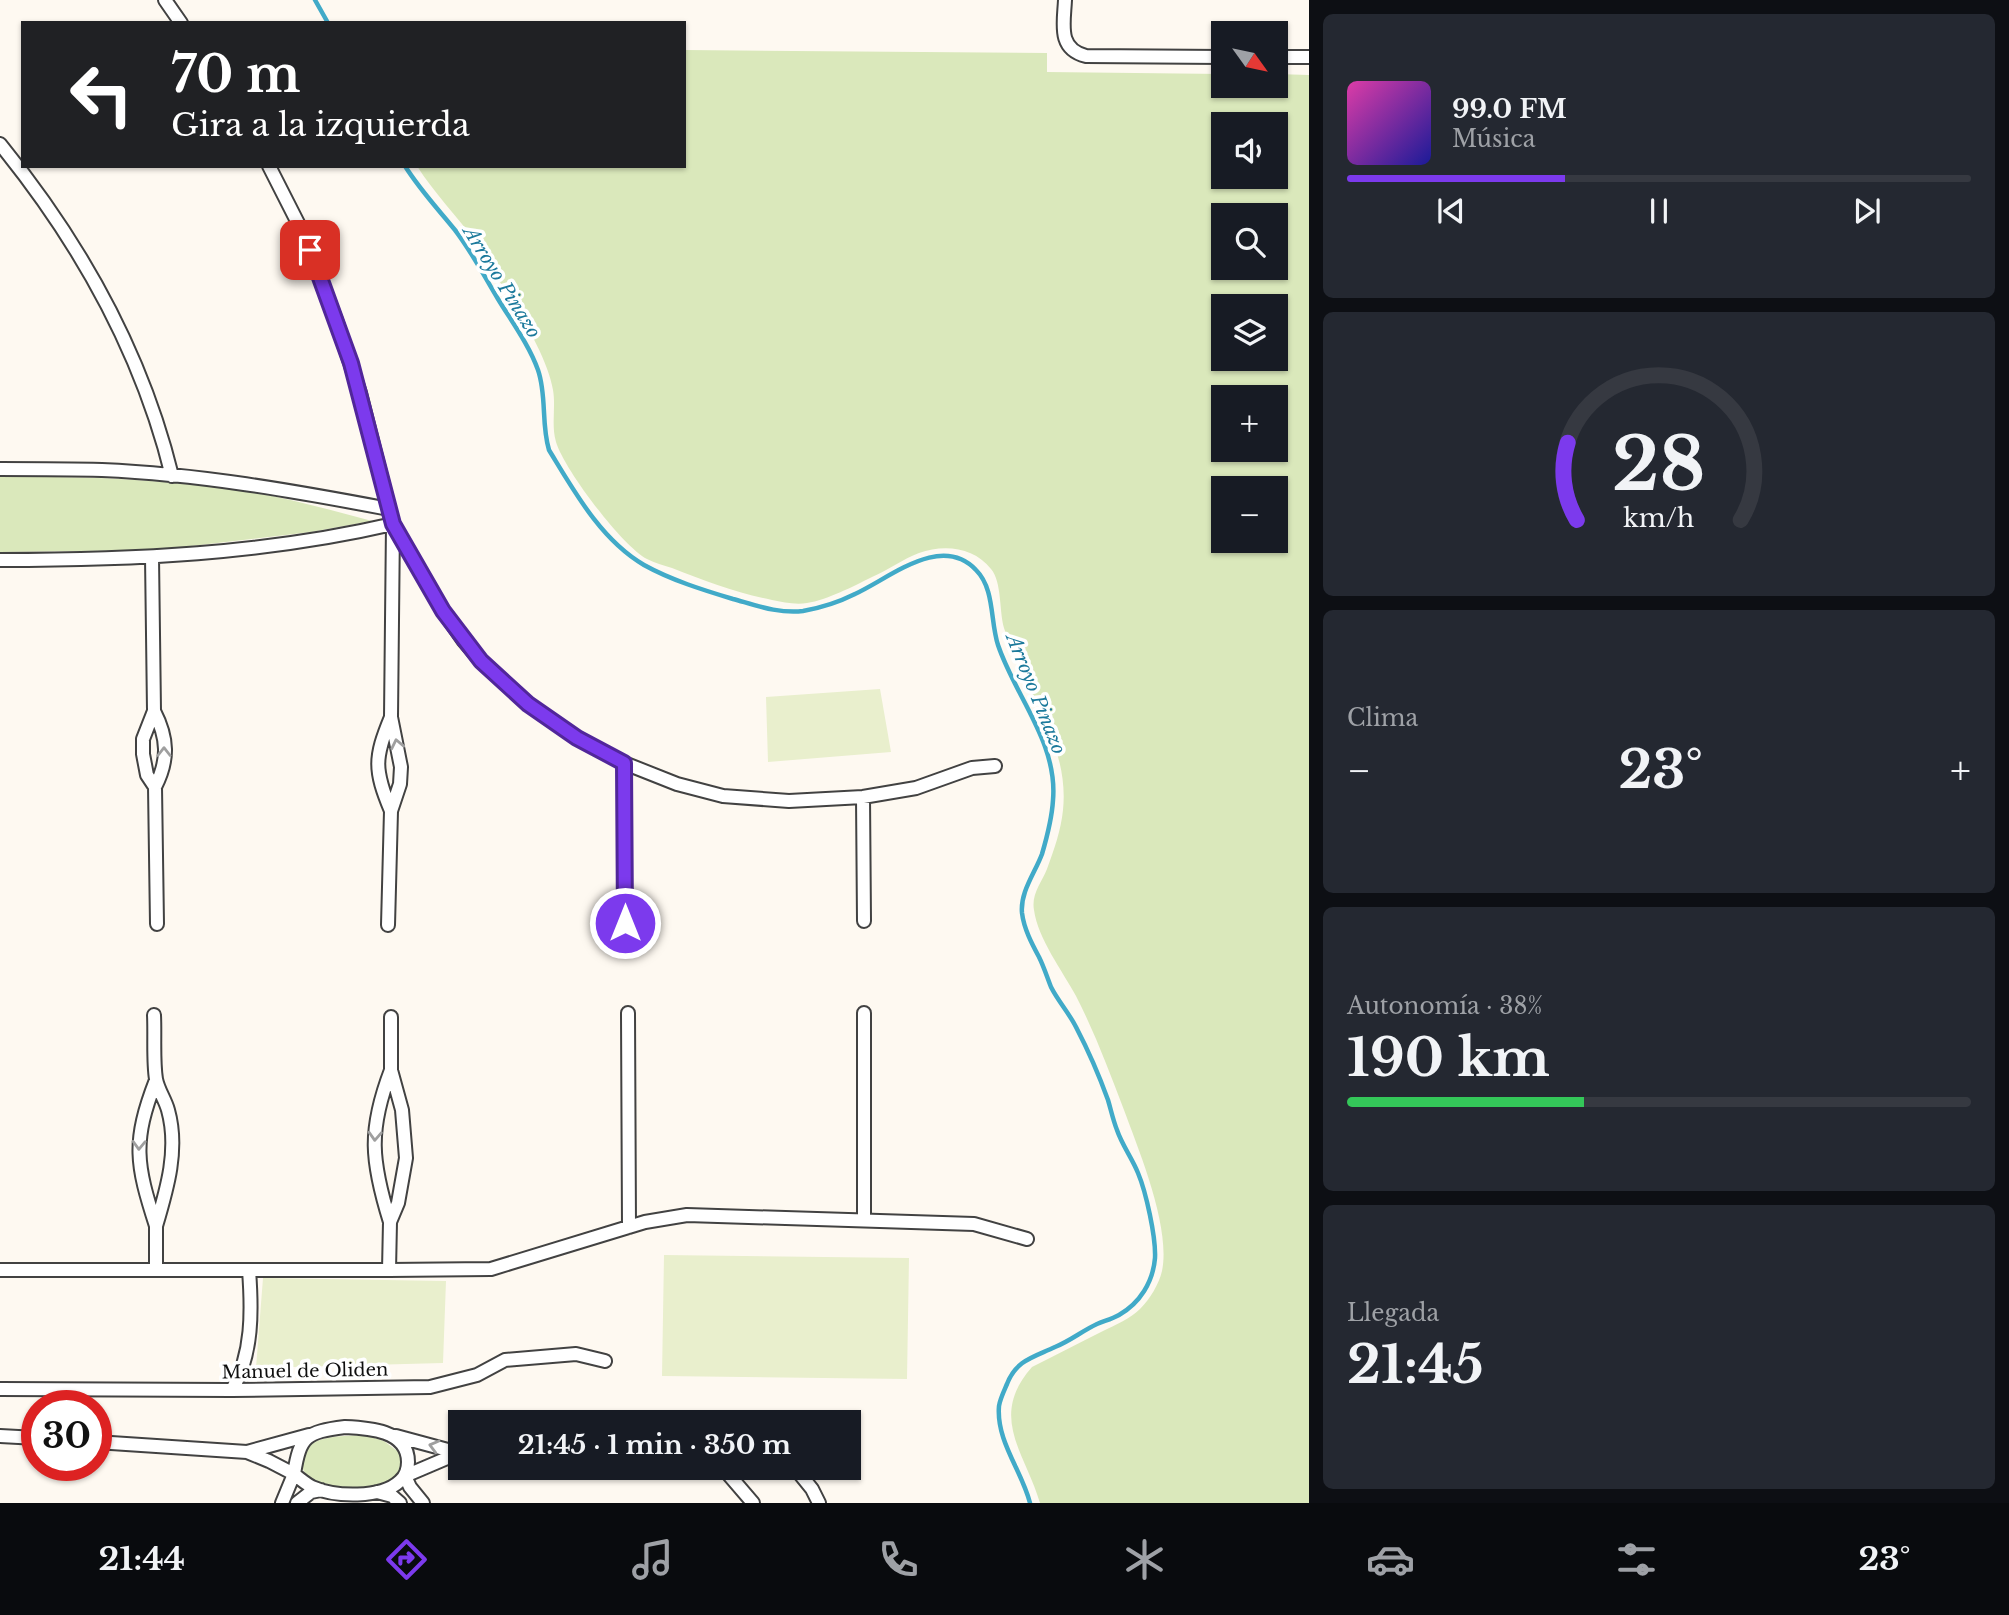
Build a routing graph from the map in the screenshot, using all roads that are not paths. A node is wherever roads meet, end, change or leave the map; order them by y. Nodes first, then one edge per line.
1 (165, 0) edge
2 (1065, 0) edge
3 (180, 21) edge
4 (1211, 57) edge
5 (1288, 57) edge
6 (1309, 57) edge
7 (0, 144) edge
8 (271, 168) edge
9 (0, 469) edge
10 (172, 476) junction
11 (389, 509) junction
12 (393, 524) junction
13 (152, 557) junction
14 (0, 561) edge
15 (154, 711) junction
16 (391, 717) junction
17 (624, 763) junction
18 (995, 766) dead end
19 (155, 787) junction
20 (863, 797) junction
21 (391, 811) junction
22 (864, 921) dead end
23 (625, 923) dead end
24 (158, 924) dead end
25 (388, 925) dead end
26 (628, 1013) dead end
27 (864, 1013) dead end
28 (154, 1015) dead end
29 (391, 1017) dead end
30 (391, 1070) junction
31 (156, 1080) junction
32 (864, 1219) junction
33 (390, 1222) junction
34 (156, 1226) junction
35 (629, 1227) junction
36 (1027, 1239) dead end
37 (0, 1269) edge
38 (156, 1269) junction
39 (249, 1270) junction
40 (389, 1270) junction
41 (605, 1361) dead end
42 (0, 1389) edge
43 (232, 1390) junction
44 (313, 1434) junction
45 (392, 1435) junction
46 (0, 1436) edge
47 (21, 1437) edge
48 (112, 1443) edge
49 (448, 1450) edge
50 (247, 1452) junction
51 (448, 1458) edge
52 (294, 1474) junction
53 (405, 1476) junction
54 (733, 1480) edge
55 (804, 1480) edge
56 (321, 1490) junction
57 (376, 1492) junction
58 (282, 1503) edge
59 (297, 1503) edge
60 (400, 1503) edge
61 (423, 1503) edge
62 (753, 1503) edge
63 (819, 1503) edge

1 - 3 street
2 - 4 street
5 - 6 street
7 - 10 street
8 - 11 street
9 - 10 street
10 - 11 street
11 - 12 street
12 - 13 street
12 - 16 street
12 - 17 street
13 - 14 street
13 - 15 street
19 -> 15 street
15 - 19 street
21 -> 16 street
16 - 21 street
17 - 20 street
17 - 23 street
18 - 20 street
19 - 24 street
20 - 22 street
21 - 25 street
26 - 35 street
27 - 32 street
28 - 31 street
29 - 30 street
30 - 33 street
30 -> 33 street
31 - 34 street
31 -> 34 street
32 - 35 street
32 - 36 street
33 - 40 street
34 - 38 street
35 - 40 street
37 - 38 street
38 - 39 street
39 - 40 street
39 - 43 street
41 - 43 street, Manuel de Oliden
42 - 43 street, Manuel de Oliden
44 - 45 street
44 - 50 street
44 - 52 street
49 -> 45 street
45 - 53 street
46 - 47 street
48 - 50 street
50 - 52 street
51 - 53 street
52 - 56 street
52 - 58 street
53 - 57 street
53 - 61 street
54 - 62 street
55 - 63 street
56 - 57 street
56 - 59 street
57 - 60 street

